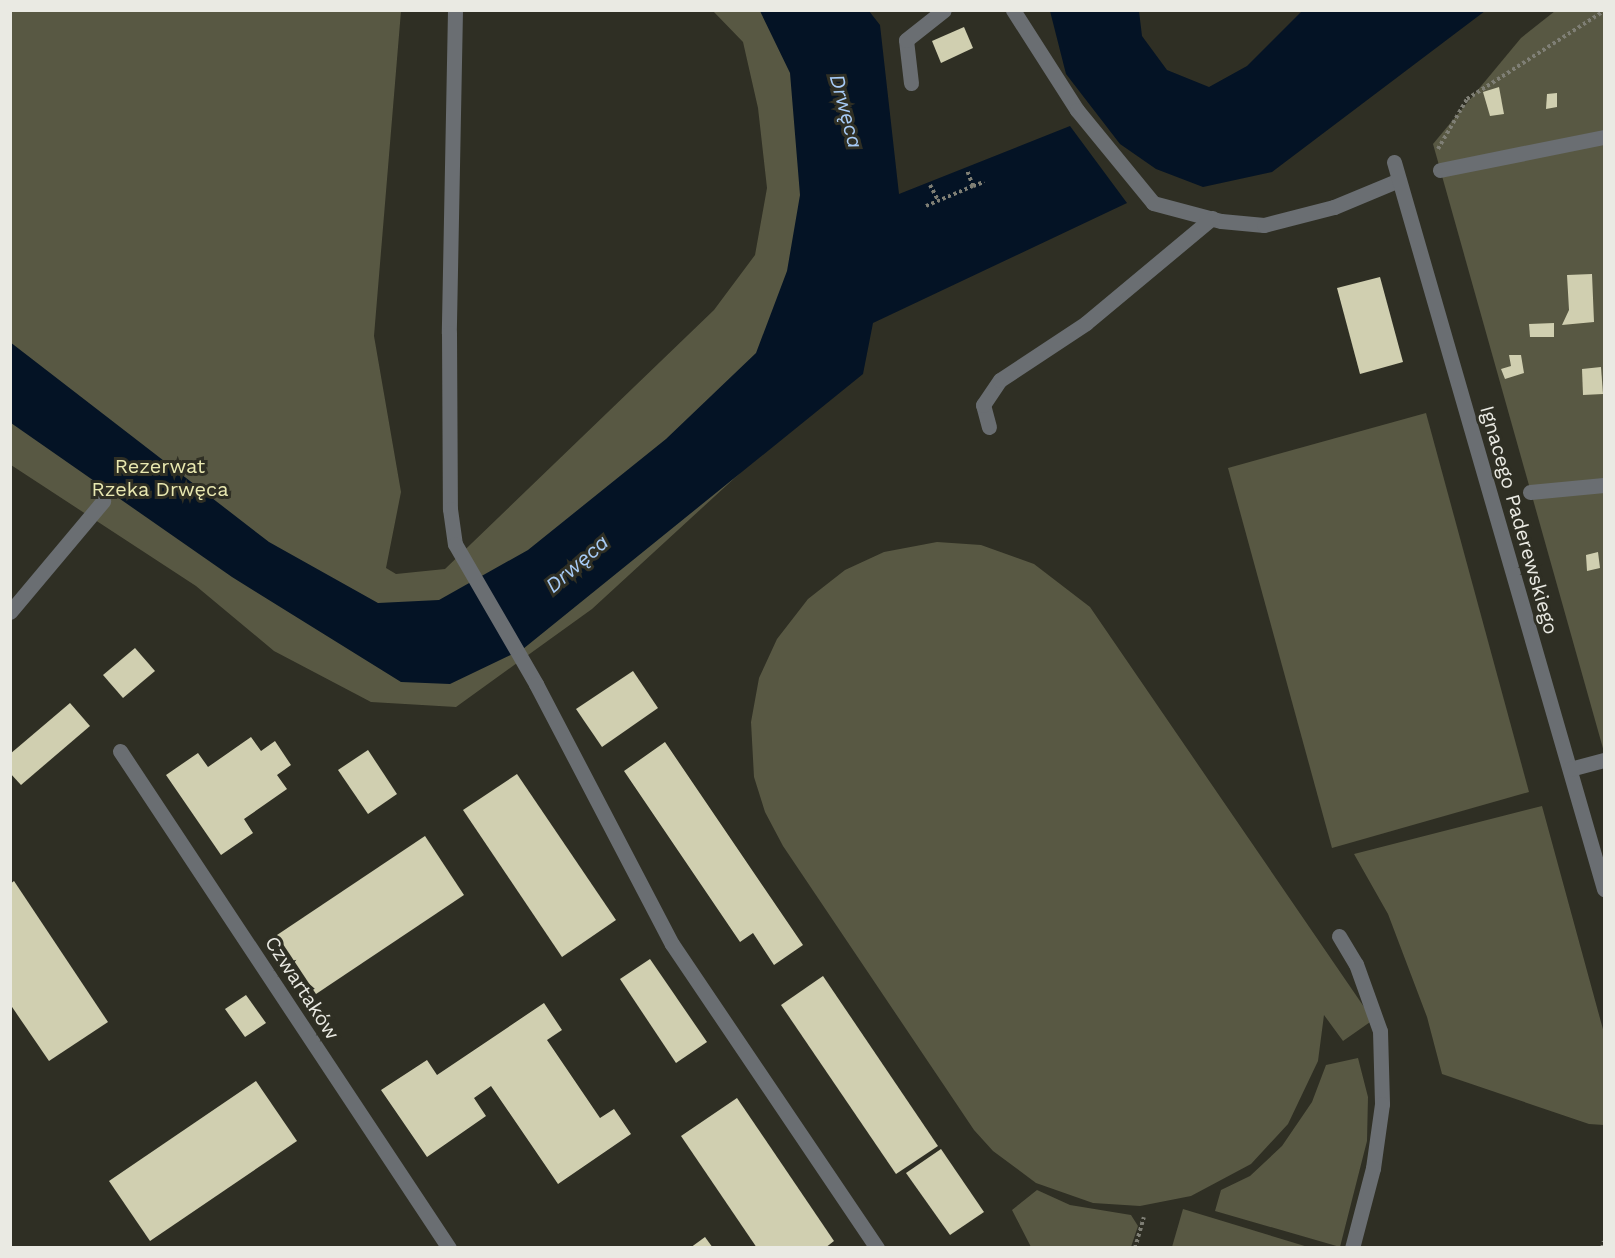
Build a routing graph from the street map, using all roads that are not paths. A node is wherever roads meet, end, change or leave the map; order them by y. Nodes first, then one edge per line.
1 (455, 10) edge
2 (944, 10) edge
3 (1013, 10) edge
4 (911, 83) dead end
5 (1605, 137) edge
6 (1394, 162) dead end
7 (1437, 164) road end
8 (1399, 180) junction
9 (1212, 218) junction
10 (989, 427) dead end
11 (1605, 485) edge
12 (1530, 492) dead end
13 (103, 501) dead end
14 (10, 612) edge
15 (120, 751) dead end
16 (1605, 760) edge
17 (1569, 769) junction
18 (1605, 889) edge
19 (1339, 936) dead end
20 (449, 1248) edge
21 (877, 1248) edge
22 (1352, 1248) edge

1 - 21 street
2 - 4 street
3 - 9 street
5 - 7 street
6 - 8 street, Ignacego Paderewskiego
8 - 9 street
8 - 17 street, Ignacego Paderewskiego
9 - 10 street
11 - 12 street
13 - 14 street
15 - 20 street, Czwartaków
16 - 17 street
17 - 18 street, Ignacego Paderewskiego
19 - 22 street

